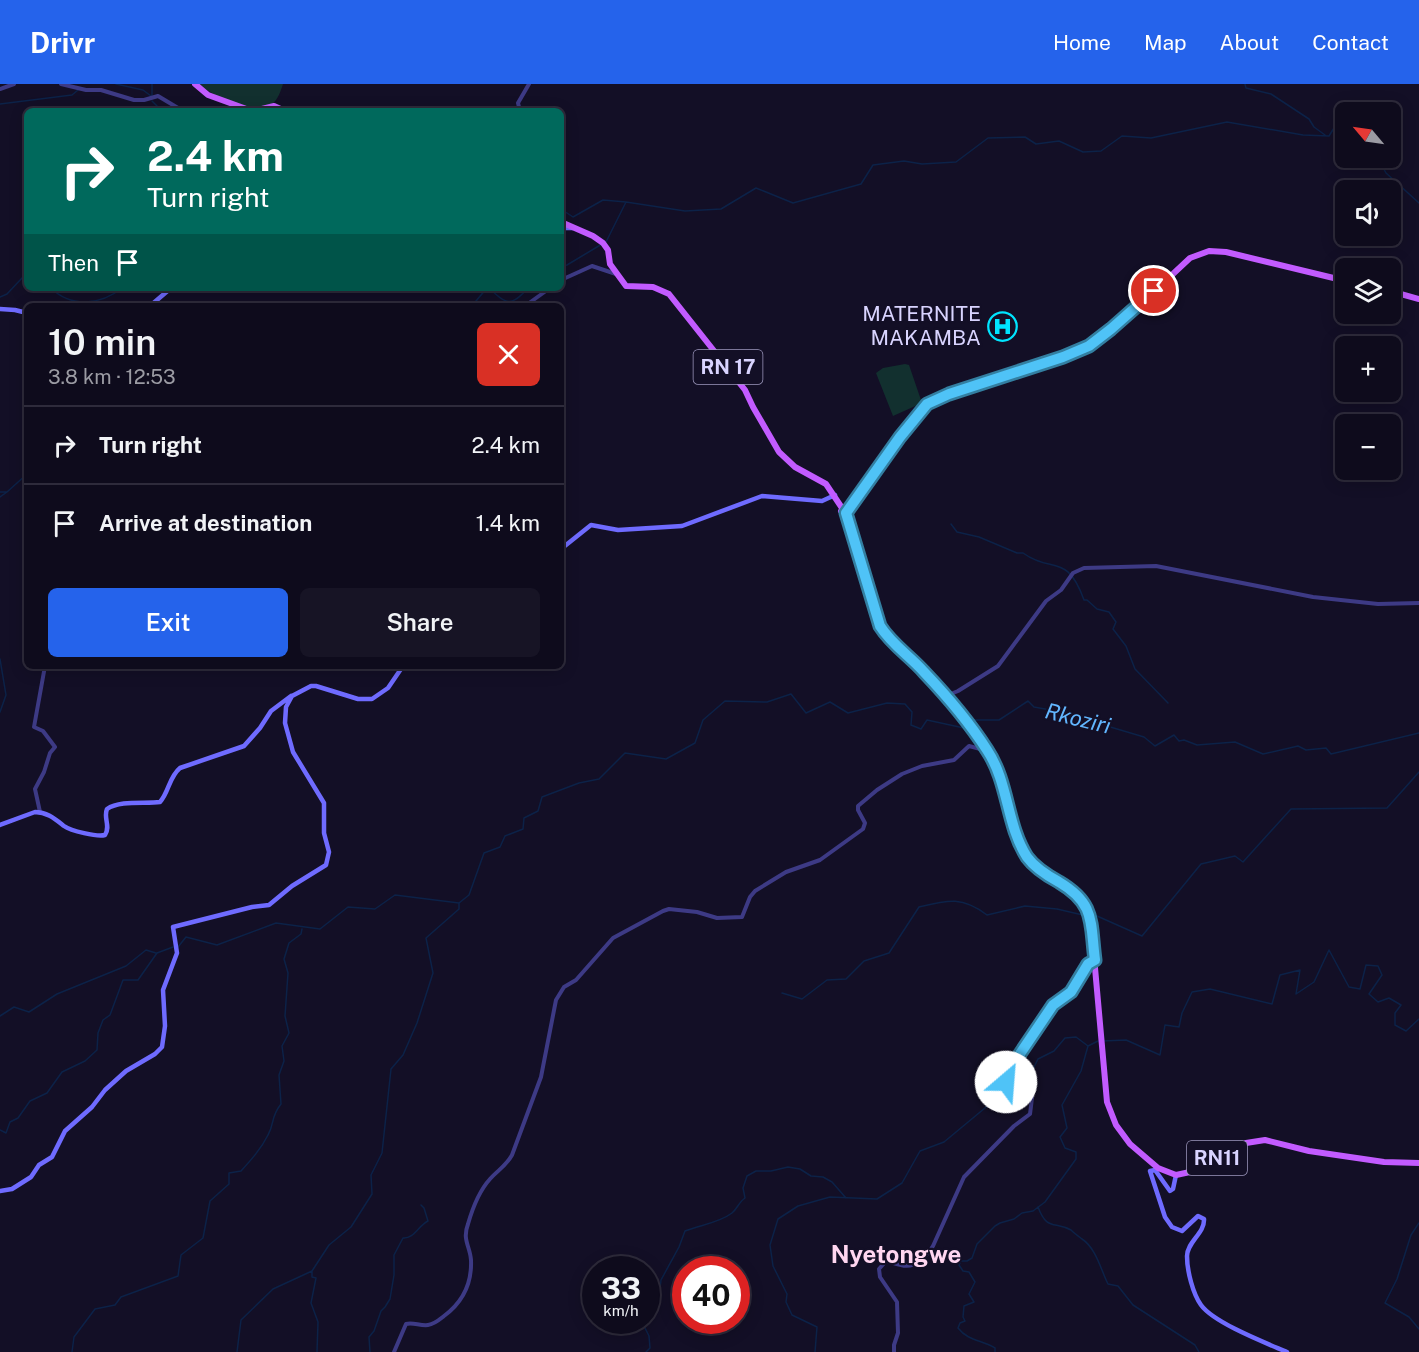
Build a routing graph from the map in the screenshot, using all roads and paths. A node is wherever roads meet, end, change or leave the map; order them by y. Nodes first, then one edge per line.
1 (14, 84) edge
2 (61, 84) edge
3 (195, 84) edge
4 (529, 84) edge
5 (0, 89) edge
6 (178, 108) edge
7 (244, 108) edge
8 (519, 108) edge
9 (564, 224) edge
10 (564, 228) edge
11 (573, 228) junction
12 (616, 274) junction
13 (1335, 278) edge
14 (564, 279) edge
15 (168, 291) edge
16 (546, 291) edge
17 (1401, 294) edge
18 (1419, 299) edge
19 (154, 303) edge
20 (529, 303) edge
21 (0, 309) edge
22 (24, 312) edge
23 (835, 495) junction
24 (845, 509) junction
25 (564, 547) edge
26 (1419, 603) edge
27 (45, 669) edge
28 (402, 669) edge
29 (291, 696) junction
30 (945, 697) junction
31 (988, 751) junction
32 (40, 812) junction
33 (0, 825) edge
34 (1095, 960) junction
35 (1419, 1162) edge
36 (1176, 1175) junction
37 (0, 1191) edge
38 (394, 1352) edge
39 (894, 1352) edge
40 (1287, 1352) edge

1 - 5 street
2 - 6 street
3 - 7 main road
4 - 8 street
9 - 11 main road
10 - 11 main road
11 - 12 main road
12 - 14 street
12 - 23 main road, RN 17
13 - 24 main road
15 - 19 main road
16 - 20 street
17 - 18 main road
21 - 22 main road
23 - 24 main road, RN 17
23 - 25 main road
24 - 30 main road, RN11
26 - 30 street
27 - 32 street
28 - 29 main road
29 - 32 main road
29 - 37 main road
30 - 31 main road, RN11
31 - 34 main road, RN11
31 - 38 street
32 - 33 main road
34 - 36 main road, RN11
34 - 39 street
35 - 36 main road, RN11
36 - 40 main road

